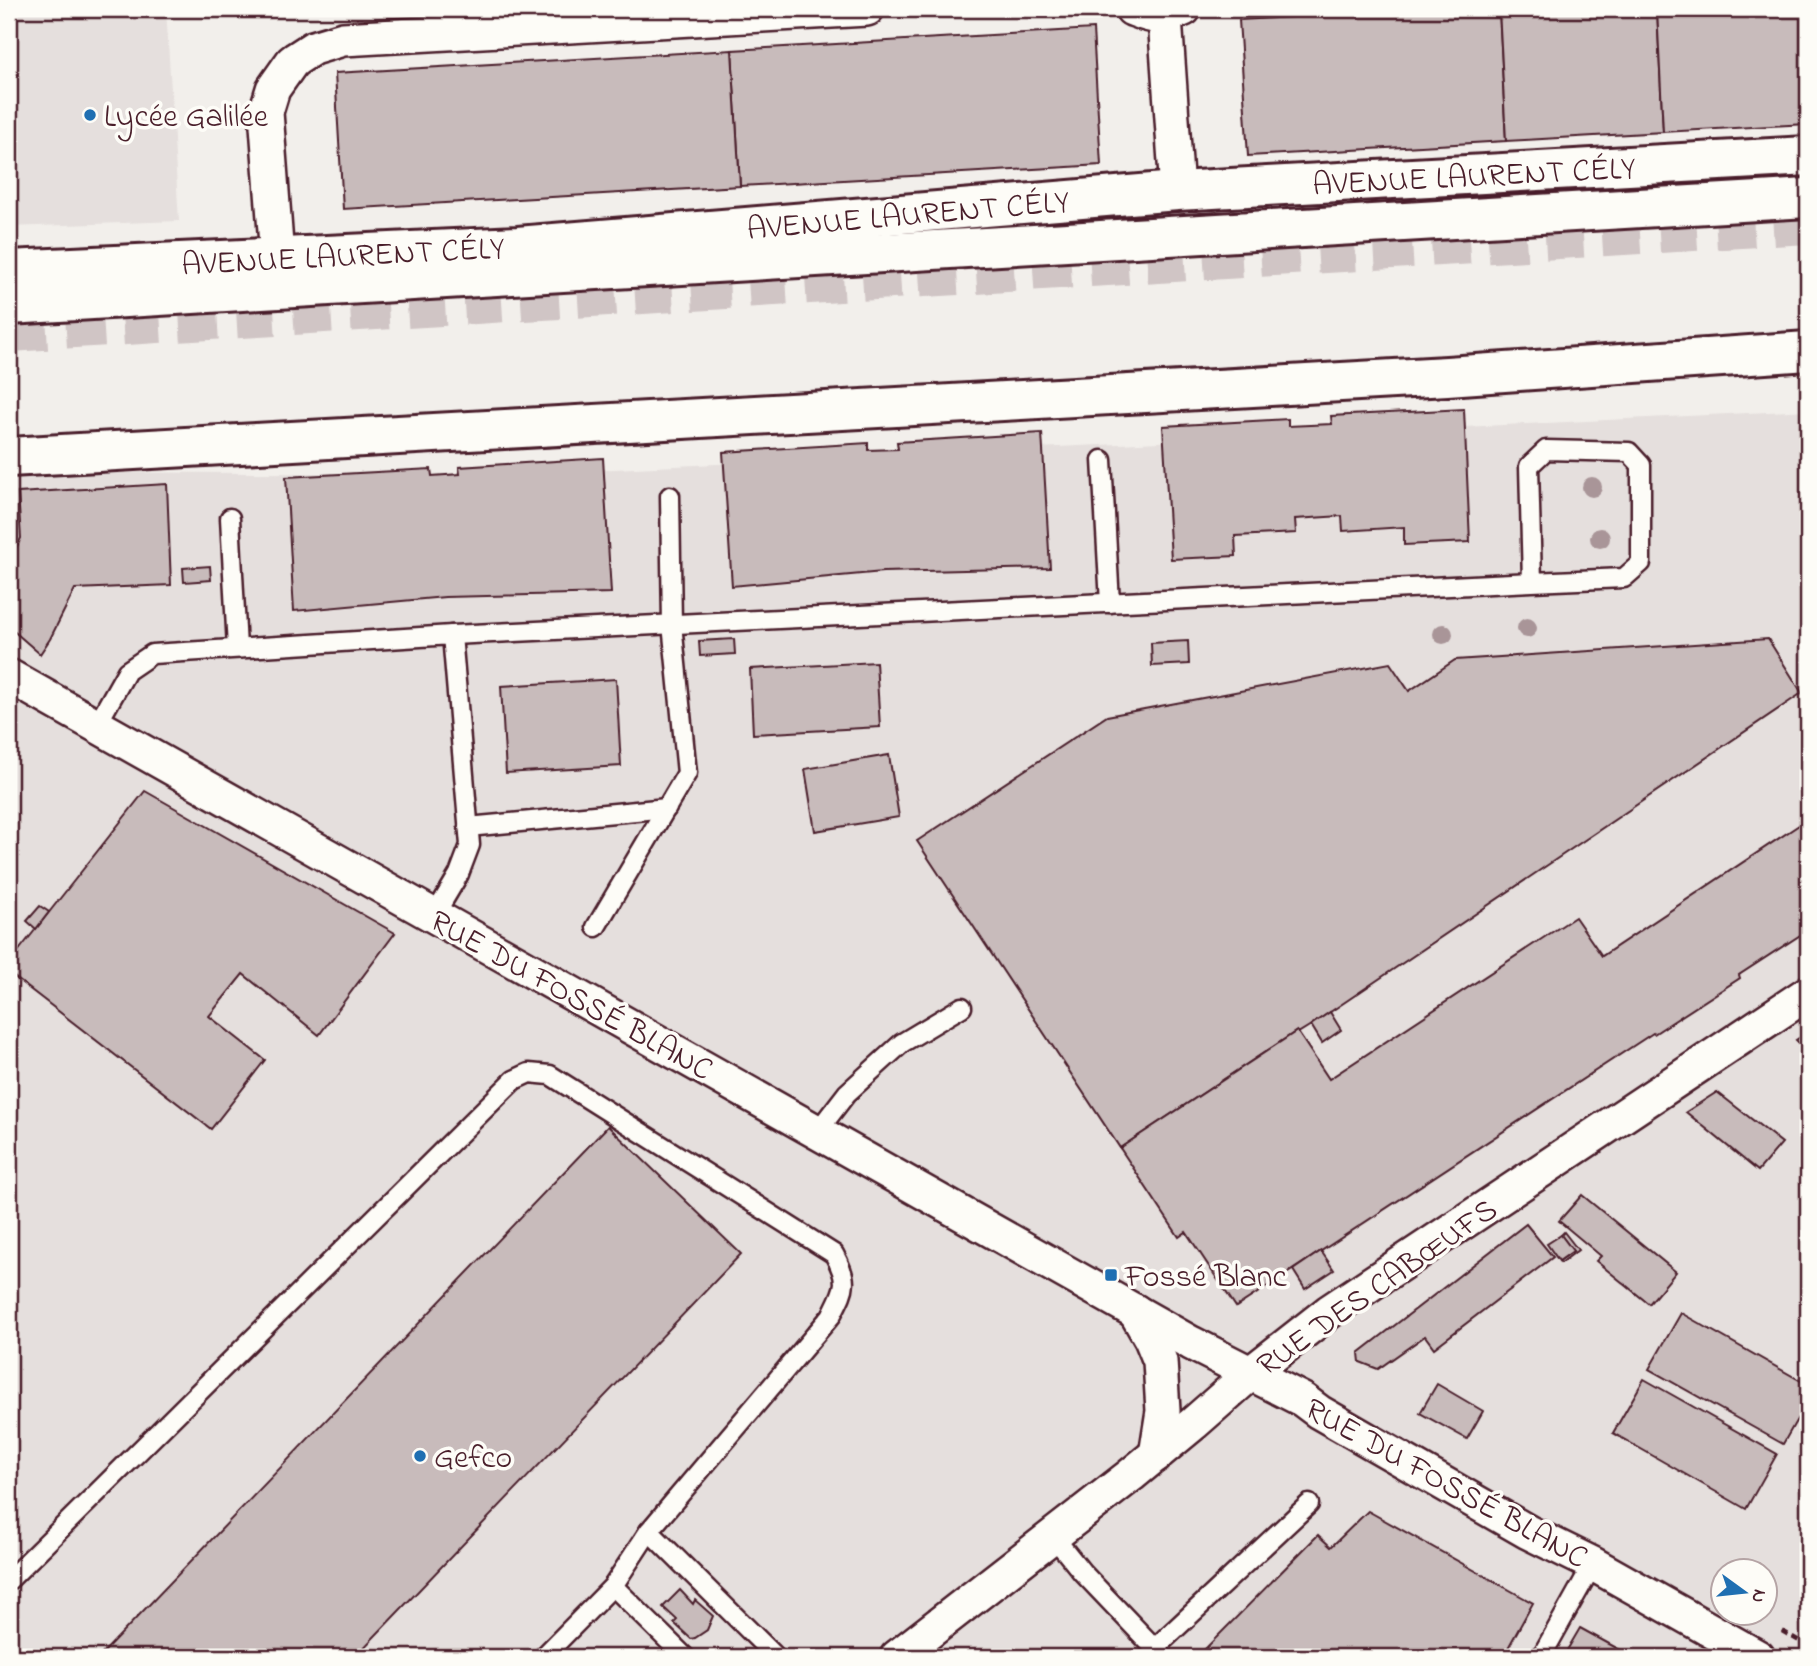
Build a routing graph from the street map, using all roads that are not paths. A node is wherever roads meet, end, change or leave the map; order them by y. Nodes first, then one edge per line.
1 (867, 9) edge
2 (1132, 9) edge
3 (1175, 13) edge
4 (1808, 156) edge
5 (1177, 191) junction
6 (1808, 198) edge
7 (277, 258) junction
8 (9, 270) edge
9 (9, 304) edge
10 (1808, 351) edge
11 (9, 457) edge
12 (1102, 460) dead end
13 (670, 496) dead end
14 (230, 518) dead end
15 (1532, 583) junction
16 (1110, 603) junction
17 (672, 624) junction
18 (452, 635) junction
19 (237, 648) junction
20 (9, 676) edge
21 (96, 726) junction
22 (667, 808) junction
23 (468, 827) junction
24 (434, 916) junction
25 (596, 927) dead end
26 (1808, 993) edge
27 (962, 1007) dead end
28 (817, 1132) junction
29 (1135, 1311) junction
30 (1251, 1373) junction
31 (1156, 1455) junction
32 (1308, 1504) dead end
33 (649, 1531) junction
34 (1053, 1536) junction
35 (1592, 1564) junction
36 (9, 1580) edge
37 (613, 1586) junction
38 (1159, 1653) edge
39 (1752, 1656) edge
40 (543, 1657) edge
41 (685, 1657) edge
42 (776, 1657) edge
43 (897, 1657) edge
44 (1541, 1657) edge

1 - 7 street
2 - 3 street
3 - 5 street
4 - 5 main road, AVENUE LAURENT CÉLY
5 - 7 main road, AVENUE LAURENT CÉLY
6 - 9 main road
7 - 8 main road, AVENUE LAURENT CÉLY
10 - 11 main road
12 - 16 lane
13 - 17 lane
14 - 19 lane
15 - 15 lane
15 - 16 lane
16 - 17 lane
17 - 18 lane
17 - 22 lane
18 - 19 lane
18 - 23 lane
19 - 21 lane
20 - 21 street, RUE DU FOSSÉ BLANC
21 - 24 street, RUE DU FOSSÉ BLANC
22 - 23 lane
22 - 25 lane
23 - 24 lane
24 - 28 street, RUE DU FOSSÉ BLANC
26 - 30 street, RUE DES CABŒUFS
27 - 28 lane
28 - 29 street, RUE DU FOSSÉ BLANC
29 - 30 street, RUE DU FOSSÉ BLANC
29 - 31 street
30 - 31 street, RUE DES CABŒUFS
30 - 35 street, RUE DU FOSSÉ BLANC
31 - 34 street, RUE DES CABŒUFS
32 - 38 lane
33 - 36 lane
33 - 37 lane
33 - 42 lane
34 - 38 lane
34 - 43 street, RUE DES CABŒUFS
35 - 39 street, RUE DU FOSSÉ BLANC
35 - 44 lane
37 - 40 lane
37 - 41 lane

